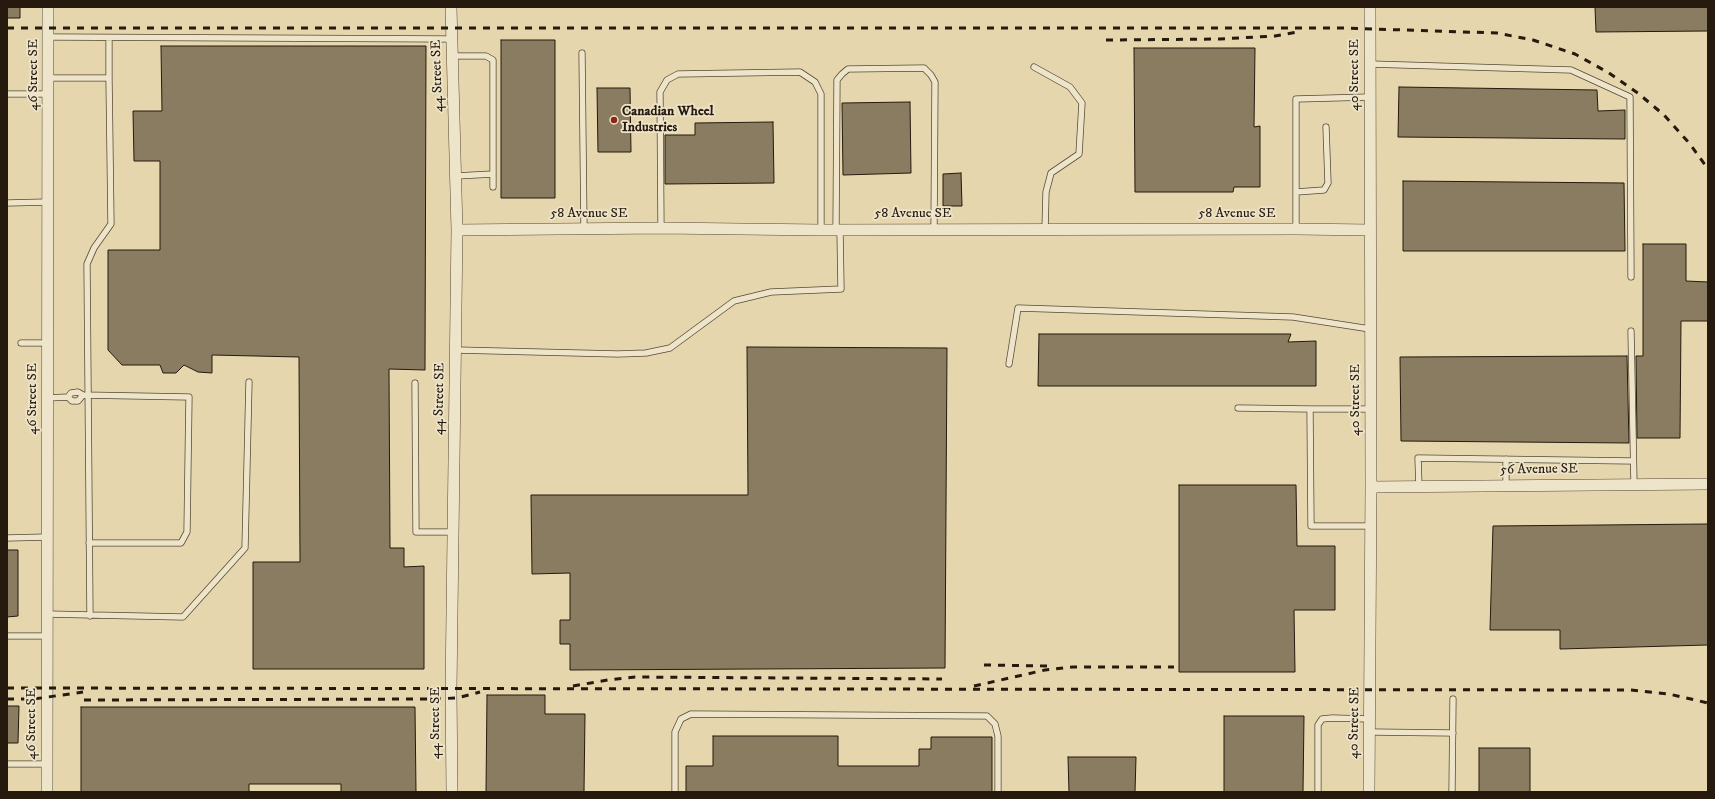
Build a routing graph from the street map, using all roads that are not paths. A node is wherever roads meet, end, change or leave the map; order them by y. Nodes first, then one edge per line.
1 (48, 7) edge
2 (451, 7) edge
3 (1370, 7) edge
4 (49, 37) junction
5 (109, 38) junction
6 (451, 39) junction
7 (582, 53) dead end
8 (452, 56) junction
9 (1370, 64) junction
10 (1034, 67) dead end
11 (48, 78) junction
12 (109, 78) junction
13 (7, 94) edge
14 (48, 94) junction
15 (1370, 97) junction
16 (1326, 128) dead end
17 (493, 174) junction
18 (456, 176) junction
19 (493, 187) dead end
20 (1296, 192) junction
21 (48, 202) junction
22 (7, 203) edge
23 (661, 228) junction
24 (584, 229) junction
25 (934, 229) junction
26 (1296, 229) junction
27 (457, 230) junction
28 (821, 230) junction
29 (838, 230) junction
30 (1045, 230) junction
31 (1370, 230) junction
32 (1631, 277) dead end
33 (1370, 329) junction
34 (1632, 330) dead end
35 (21, 343) dead end
36 (48, 343) junction
37 (456, 350) junction
38 (1009, 364) dead end
39 (249, 382) dead end
40 (415, 383) dead end
41 (86, 395) junction
42 (48, 398) junction
43 (1238, 408) dead end
44 (1310, 409) junction
45 (1370, 409) junction
46 (1506, 459) junction
47 (1633, 461) junction
48 (1634, 484) junction
49 (1708, 484) edge
50 (1419, 486) junction
51 (1506, 486) junction
52 (1371, 487) junction
53 (1370, 526) junction
54 (453, 532) junction
55 (47, 537) junction
56 (7, 538) edge
57 (89, 543) junction
58 (47, 614) junction
59 (90, 616) junction
60 (7, 636) edge
61 (47, 636) junction
62 (1453, 699) dead end
63 (1370, 719) junction
64 (1370, 732) junction
65 (1452, 733) junction
66 (7, 764) edge
67 (47, 764) junction
68 (47, 792) edge
69 (452, 792) edge
70 (675, 792) edge
71 (998, 792) edge
72 (1318, 792) edge
73 (1369, 792) edge
74 (1452, 792) edge

1 - 4 street, 46 Street SE
2 - 6 street, 44 Street SE
3 - 9 street, 40 Street SE
4 - 5 lane
4 - 11 street, 46 Street SE
5 - 6 lane
5 - 12 lane
6 - 8 street, 44 Street SE
7 - 24 lane
8 - 17 lane
8 - 18 street, 44 Street SE
9 - 15 street, 40 Street SE
9 - 32 lane
10 - 30 lane
11 - 12 lane
11 - 14 street, 46 Street SE
12 - 41 lane
13 - 14 lane
14 - 21 street, 46 Street SE
15 - 20 lane
15 - 31 street, 40 Street SE
16 - 20 lane
17 - 18 lane
17 - 19 lane
18 - 27 street, 44 Street SE
20 - 26 lane
21 - 22 lane
21 - 36 street, 46 Street SE
23 - 24 street, 58 Avenue SE
23 - 28 street, 58 Avenue SE
23 - 28 lane
24 - 27 street, 58 Avenue SE
25 - 29 street, 58 Avenue SE
25 - 29 lane
25 - 30 street, 58 Avenue SE
26 - 30 street, 58 Avenue SE
26 - 31 street, 58 Avenue SE
27 - 37 street, 44 Street SE
28 - 29 street, 58 Avenue SE
29 - 37 lane
31 - 33 street, 40 Street SE
33 - 38 lane
33 - 45 street, 40 Street SE
34 - 47 lane
35 - 36 lane
36 - 42 street, 46 Street SE
37 - 54 street, 44 Street SE
39 - 59 lane
40 - 54 lane
41 - 42 lane
41 - 57 lane
41 - 57 lane
42 - 55 street, 46 Street SE
43 - 44 lane
44 - 45 lane
44 - 53 lane
45 - 52 street, 40 Street SE
46 - 47 lane
46 - 50 lane
46 - 51 lane
47 - 48 lane
48 - 49 street, 56 Avenue SE
48 - 51 street, 56 Avenue SE
50 - 51 street, 56 Avenue SE
50 - 52 street, 56 Avenue SE
52 - 53 street, 40 Street SE
53 - 63 street, 40 Street SE
54 - 69 street, 44 Street SE
55 - 56 lane
55 - 58 street, 46 Street SE
57 - 59 lane
58 - 59 lane
58 - 61 street, 46 Street SE
60 - 61 lane
61 - 67 street, 46 Street SE
62 - 65 lane
63 - 64 street, 40 Street SE
63 - 72 lane
64 - 65 lane
64 - 73 street, 40 Street SE
65 - 74 lane
66 - 67 lane
67 - 68 street, 46 Street SE
70 - 71 lane

